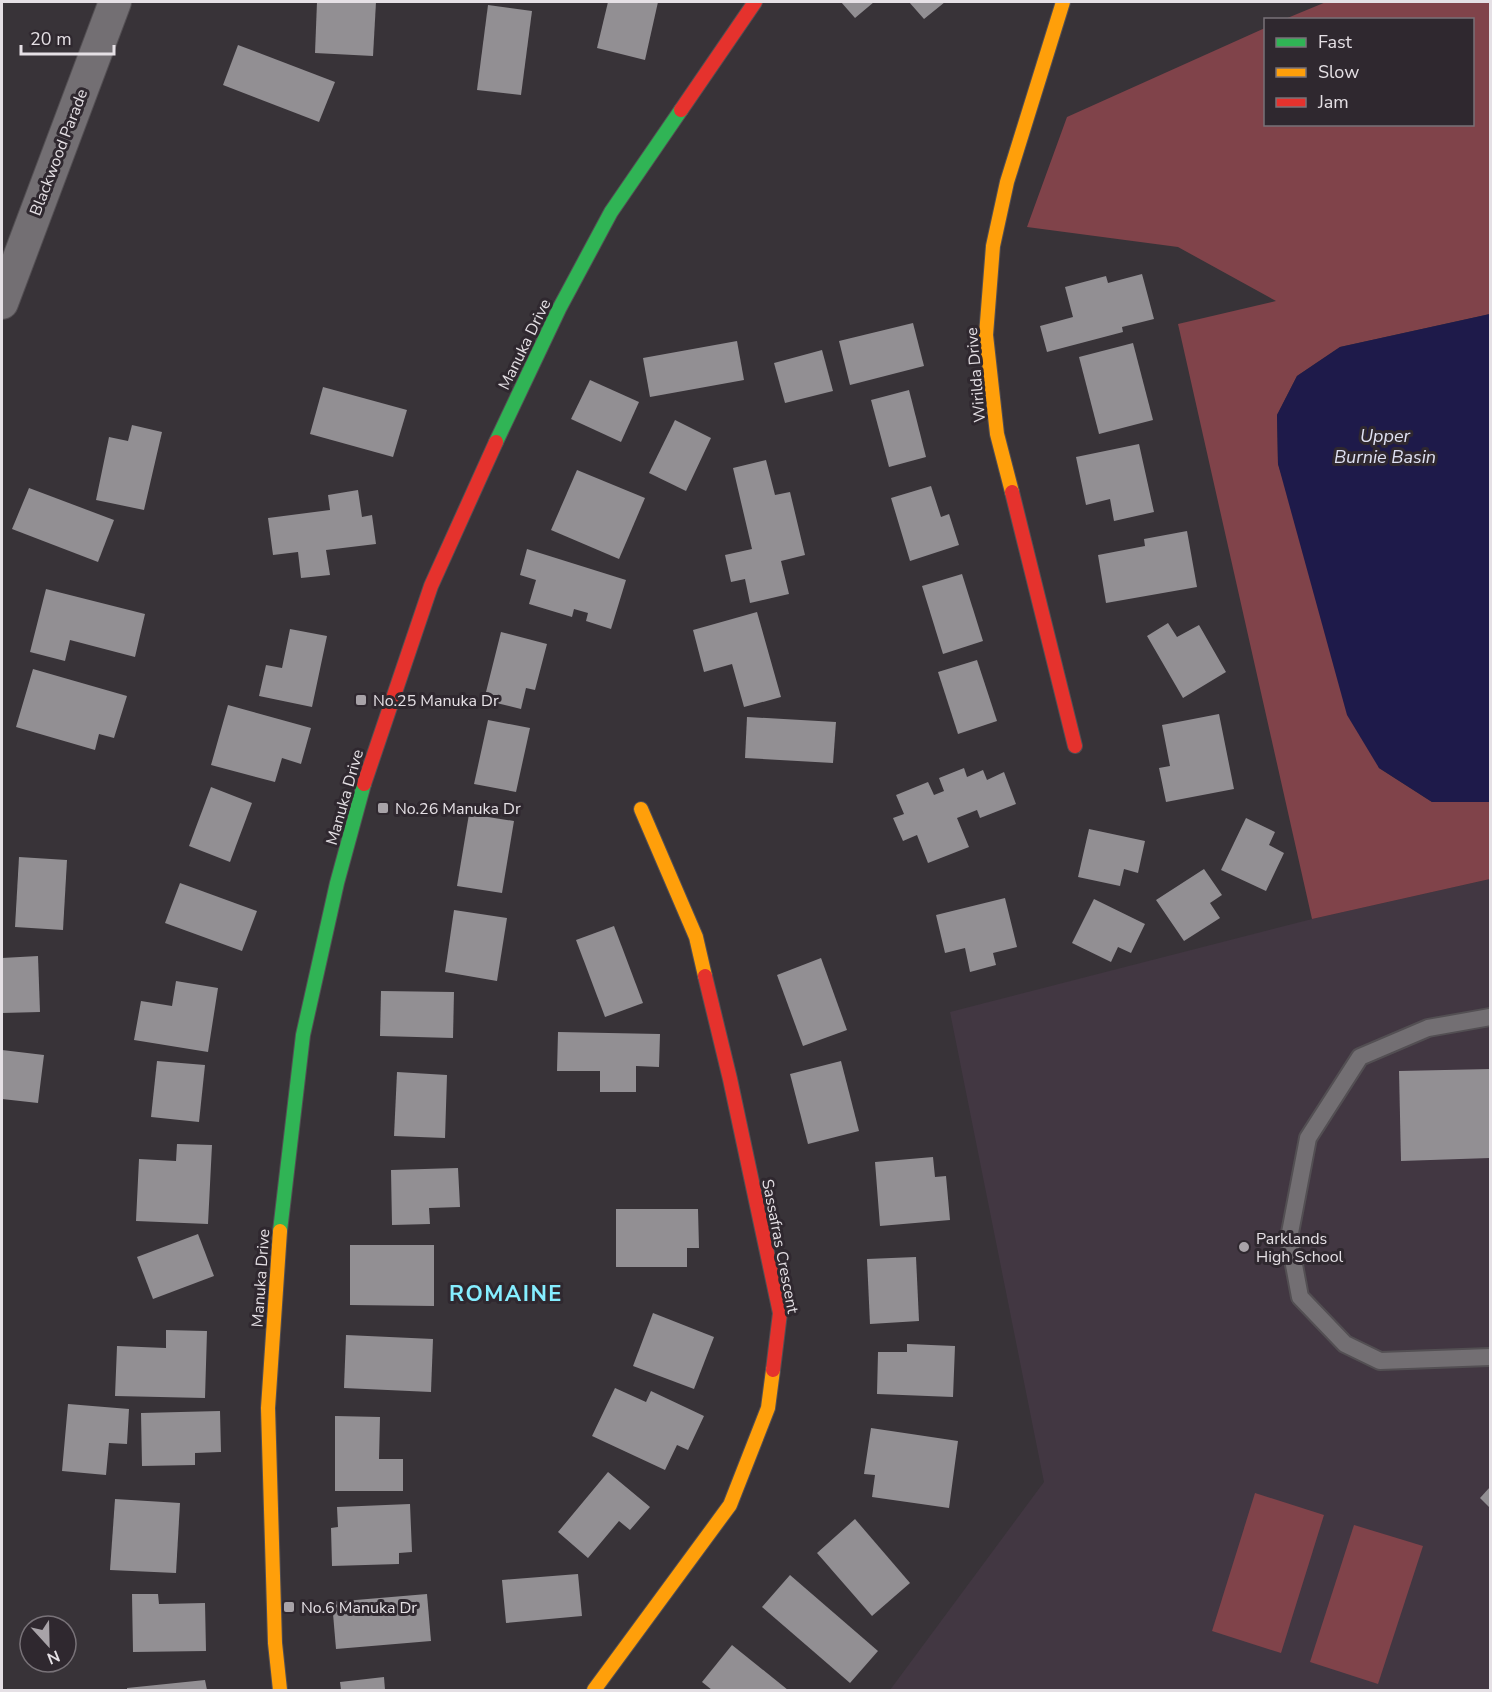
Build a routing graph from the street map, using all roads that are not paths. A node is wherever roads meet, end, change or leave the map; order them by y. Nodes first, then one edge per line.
1 (115, 2) edge
2 (755, 2) edge
3 (1063, 2) edge
4 (2, 303) edge
5 (1075, 746) dead end
6 (641, 809) dead end
7 (1491, 1017) edge
8 (1491, 1357) edge
9 (280, 1690) edge
10 (594, 1690) edge

1 - 4 street, Blackwood Parade
2 - 9 street, Manuka Drive
3 - 5 street, Wirilda Drive
6 - 10 street, Sassafras Crescent
7 - 8 lane

